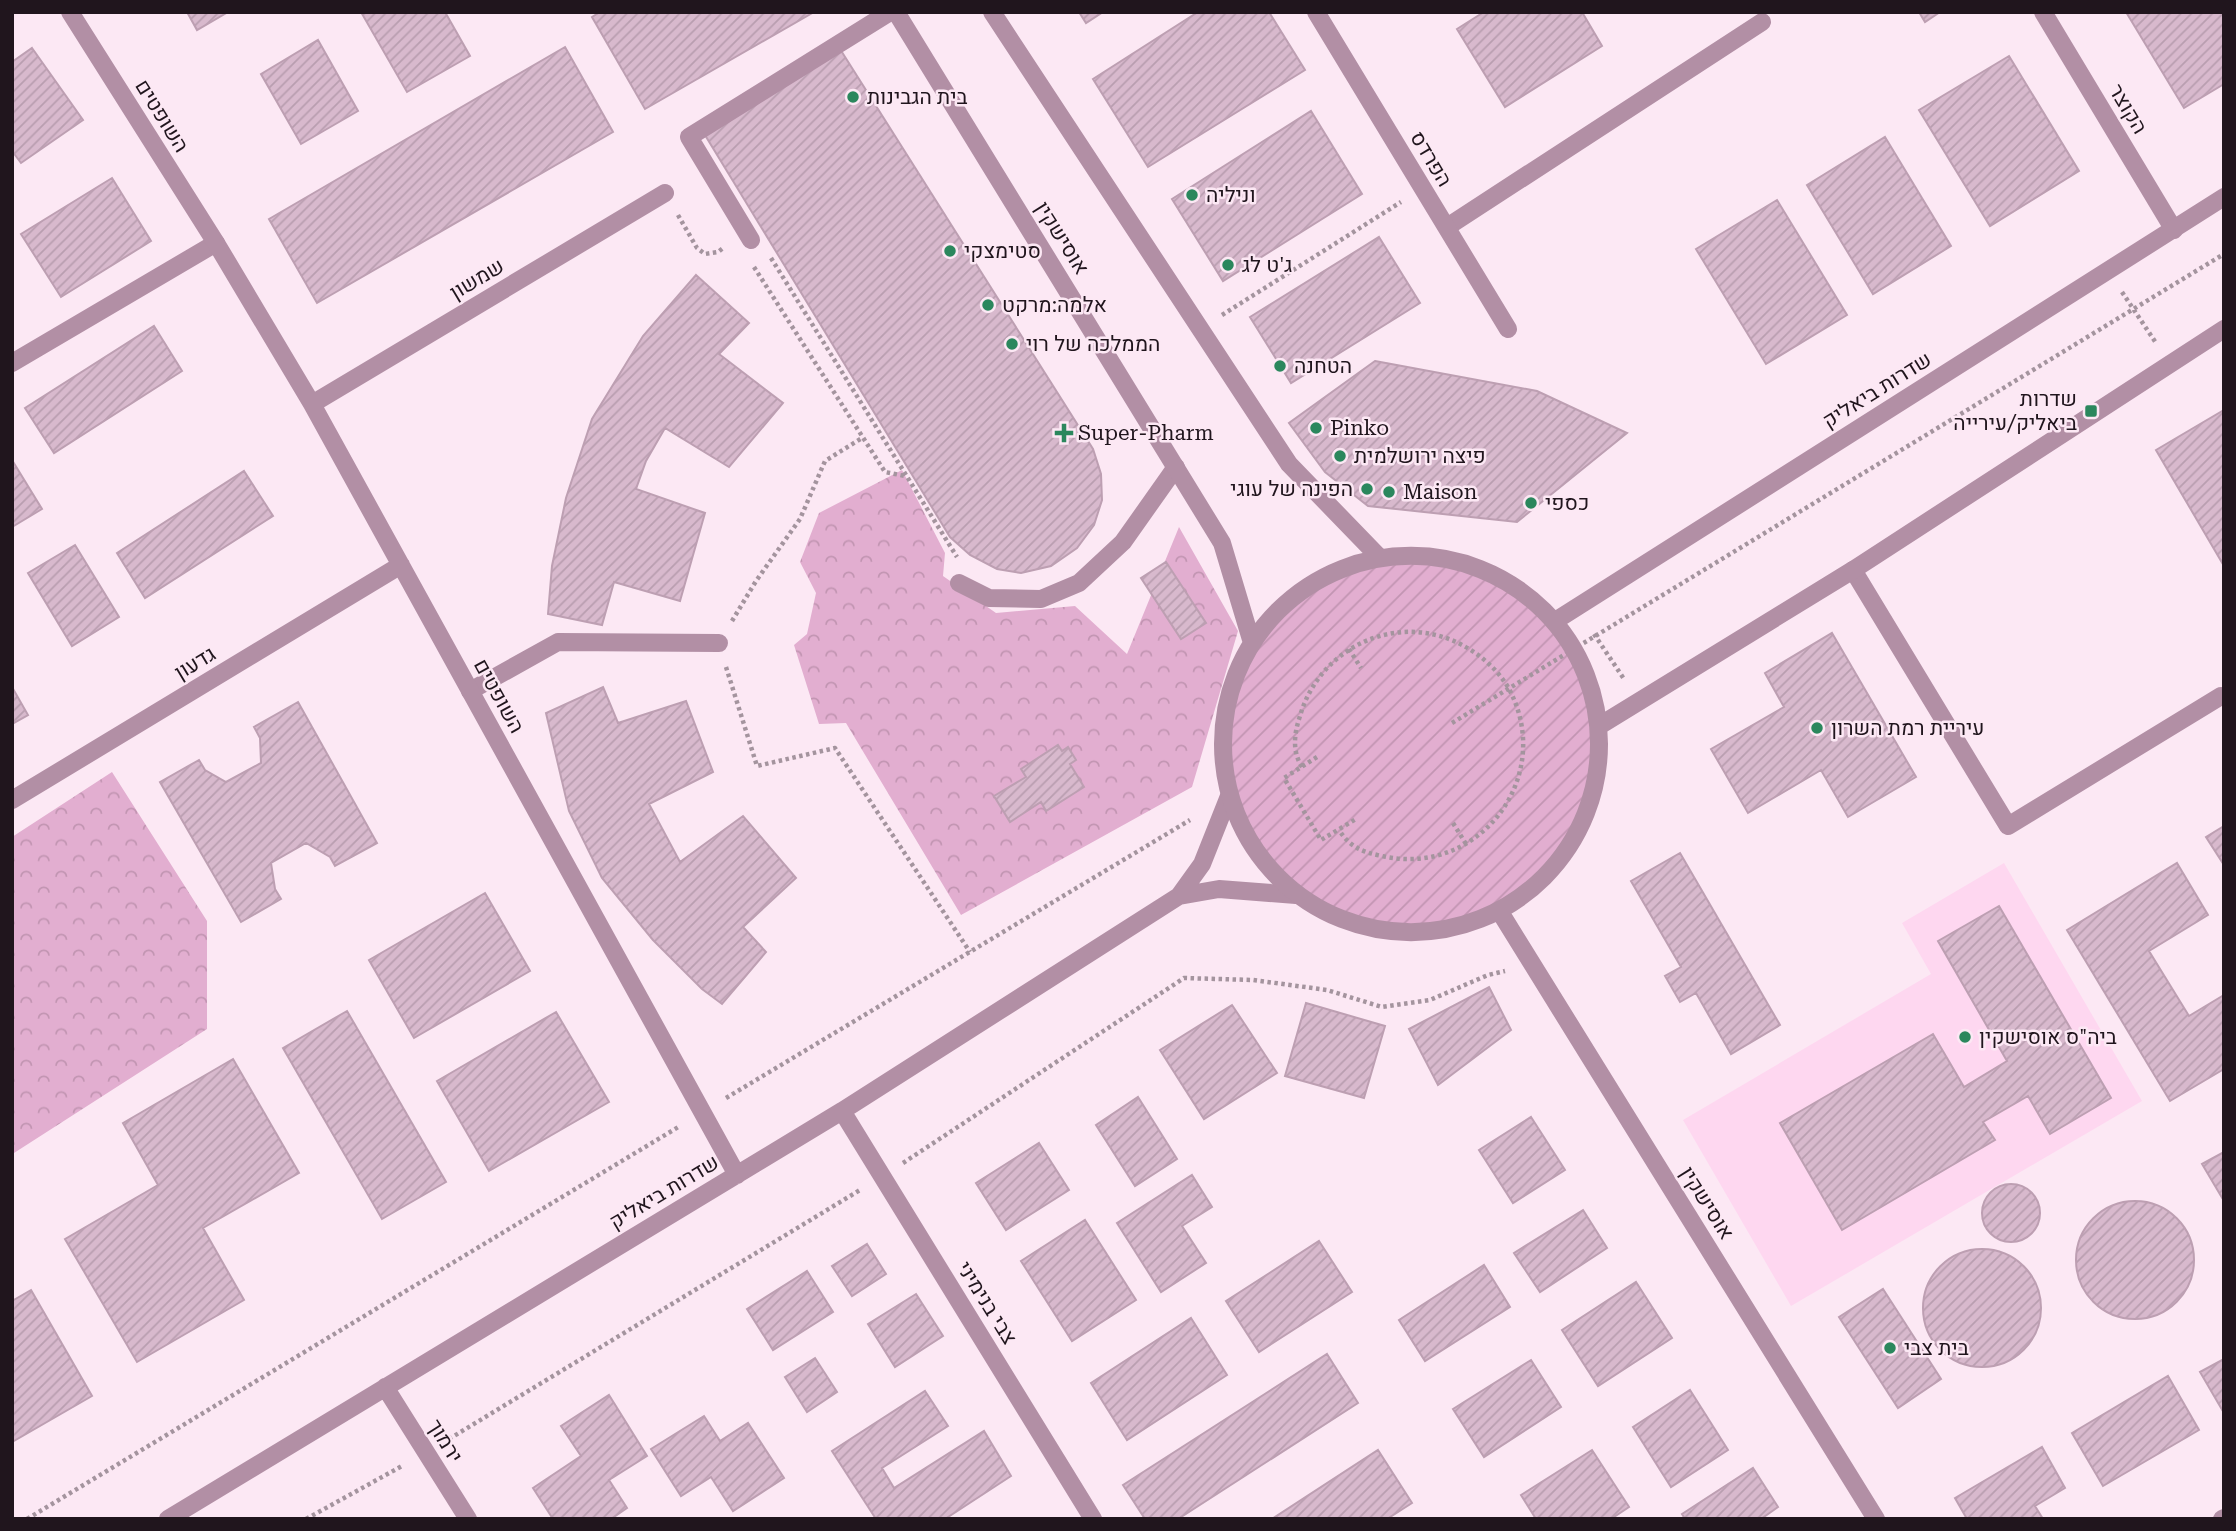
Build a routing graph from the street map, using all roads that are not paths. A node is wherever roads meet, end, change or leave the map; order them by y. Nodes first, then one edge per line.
1 (70, 12) edge
2 (890, 12) edge
3 (896, 12) edge
4 (992, 12) edge
5 (1316, 12) edge
6 (2043, 12) edge
7 (1762, 22) dead end
8 (665, 193) dead end
9 (2224, 197) edge
10 (1447, 227) junction
11 (2174, 230) junction
12 (751, 240) dead end
13 (216, 243) junction
14 (1508, 329) dead end
15 (2224, 329) edge
16 (12, 363) edge
17 (312, 404) junction
18 (1176, 467) junction
19 (1380, 558) junction
20 (401, 565) junction
21 (1853, 570) junction
22 (959, 583) road end
23 (1555, 621) junction
24 (719, 643) road end
25 (1252, 643) junction
26 (470, 691) junction
27 (2221, 696) dead end
28 (1599, 726) junction
29 (1229, 796) junction
30 (12, 800) edge
31 (1296, 895) junction
32 (1178, 896) junction
33 (1500, 912) junction
34 (842, 1111) junction
35 (737, 1175) junction
36 (384, 1387) junction
37 (169, 1519) edge
38 (468, 1519) edge
39 (1093, 1519) edge
40 (1875, 1519) edge

1 - 13 street, השופטים
2 - 12 street
3 - 18 street, אוסישקין
4 - 19 street
5 - 10 street, הפרדס
6 - 11 street, הקוצר
7 - 10 street
8 - 17 street, שמשון
9 - 11 street, שדרות ביאליק
10 - 14 street, הפרדס
11 - 23 street, שדרות ביאליק
13 - 16 street
13 - 17 street, השופטים
15 - 21 street
17 - 20 street, השופטים
18 - 22 street
18 - 25 street, אוסישקין
19 - 23 street
19 - 25 street
20 - 26 street, השופטים
20 - 30 street, גדעון
21 - 27 street
21 - 28 street
23 - 28 street
24 - 26 street
25 - 29 street
26 - 35 street, השופטים
28 - 33 street
29 - 31 street
29 - 32 street, שדרות ביאליק
31 - 32 street, שדרות ביאליק
31 - 33 street
32 - 34 street, שדרות ביאליק
33 - 40 street, אוסישקין
34 - 35 street, שדרות ביאליק
34 - 39 street, צבי בנימיני
35 - 36 street, שדרות ביאליק
36 - 37 street, שדרות ביאליק
36 - 38 street, ירמוך

